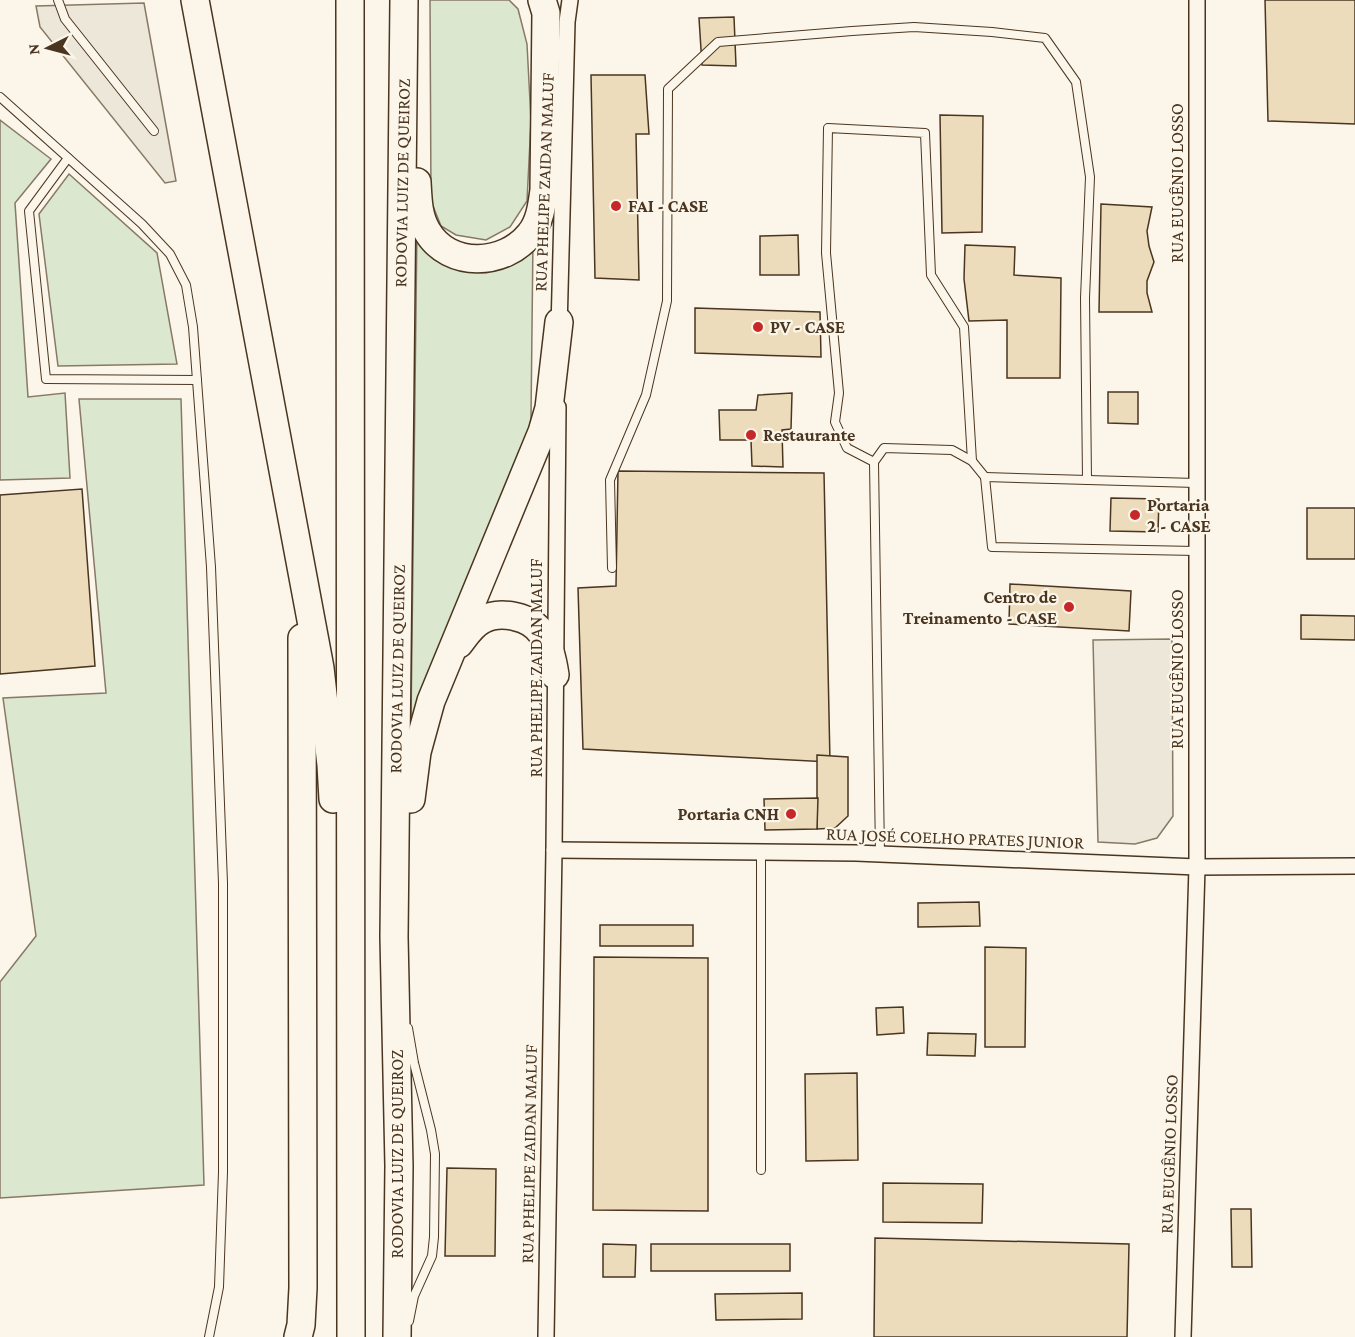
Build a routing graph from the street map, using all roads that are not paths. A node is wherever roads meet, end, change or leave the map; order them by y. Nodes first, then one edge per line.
1 (58, 0) edge
2 (195, 0) edge
3 (350, 0) edge
4 (542, 0) edge
5 (570, 0) edge
6 (1197, 0) edge
7 (404, 2) edge
8 (0, 98) edge
9 (154, 131) dead end
10 (68, 158) junction
11 (559, 322) junction
12 (197, 380) junction
13 (972, 461) junction
14 (874, 462) junction
15 (985, 477) junction
16 (1087, 480) junction
17 (1196, 483) junction
18 (1196, 551) junction
19 (612, 568) dead end
20 (302, 571) junction
21 (448, 660) junction
22 (555, 675) junction
23 (554, 850) junction
24 (761, 851) junction
25 (880, 854) junction
26 (1355, 866) edge
27 (1197, 867) junction
28 (394, 937) junction
29 (403, 994) dead end
30 (407, 1017) dead end
31 (350, 1140) junction
32 (761, 1170) dead end
33 (403, 1334) edge
34 (209, 1337) edge
35 (298, 1337) edge
36 (351, 1337) edge
37 (546, 1337) edge
38 (1183, 1337) edge

1 - 9 lane
2 - 20 highway
3 - 31 highway
4 - 7 highway
5 - 11 street, RUA PHELIPE ZAIDAN MALUF
6 - 17 street, RUA EUGÊNIO LOSSO
7 - 28 highway, RODOVIA LUIZ DE QUEIROZ
8 - 10 lane
10 - 12 lane
10 - 12 lane
11 - 21 highway
11 - 22 street, RUA PHELIPE ZAIDAN MALUF
12 - 34 lane
13 - 14 lane
13 - 14 lane
13 - 15 lane
14 - 25 lane
15 - 16 lane
15 - 18 lane
16 - 17 lane
16 - 19 lane
17 - 18 street, RUA EUGÊNIO LOSSO
18 - 27 street, RUA EUGÊNIO LOSSO
20 - 31 highway
20 - 35 highway
21 - 22 highway
21 - 28 highway
22 - 23 street, RUA PHELIPE ZAIDAN MALUF
23 - 24 street, RUA JOSÉ COELHO PRATES JUNIOR
23 - 37 street, RUA PHELIPE ZAIDAN MALUF
24 - 25 street, RUA JOSÉ COELHO PRATES JUNIOR
24 - 32 lane
25 - 27 street, RUA JOSÉ COELHO PRATES JUNIOR
26 - 27 street, RUA JOSÉ COELHO PRATES JUNIOR
27 - 38 street, RUA EUGÊNIO LOSSO
28 - 29 lane
28 - 33 highway, RODOVIA LUIZ DE QUEIROZ
30 - 33 lane
31 - 36 highway

